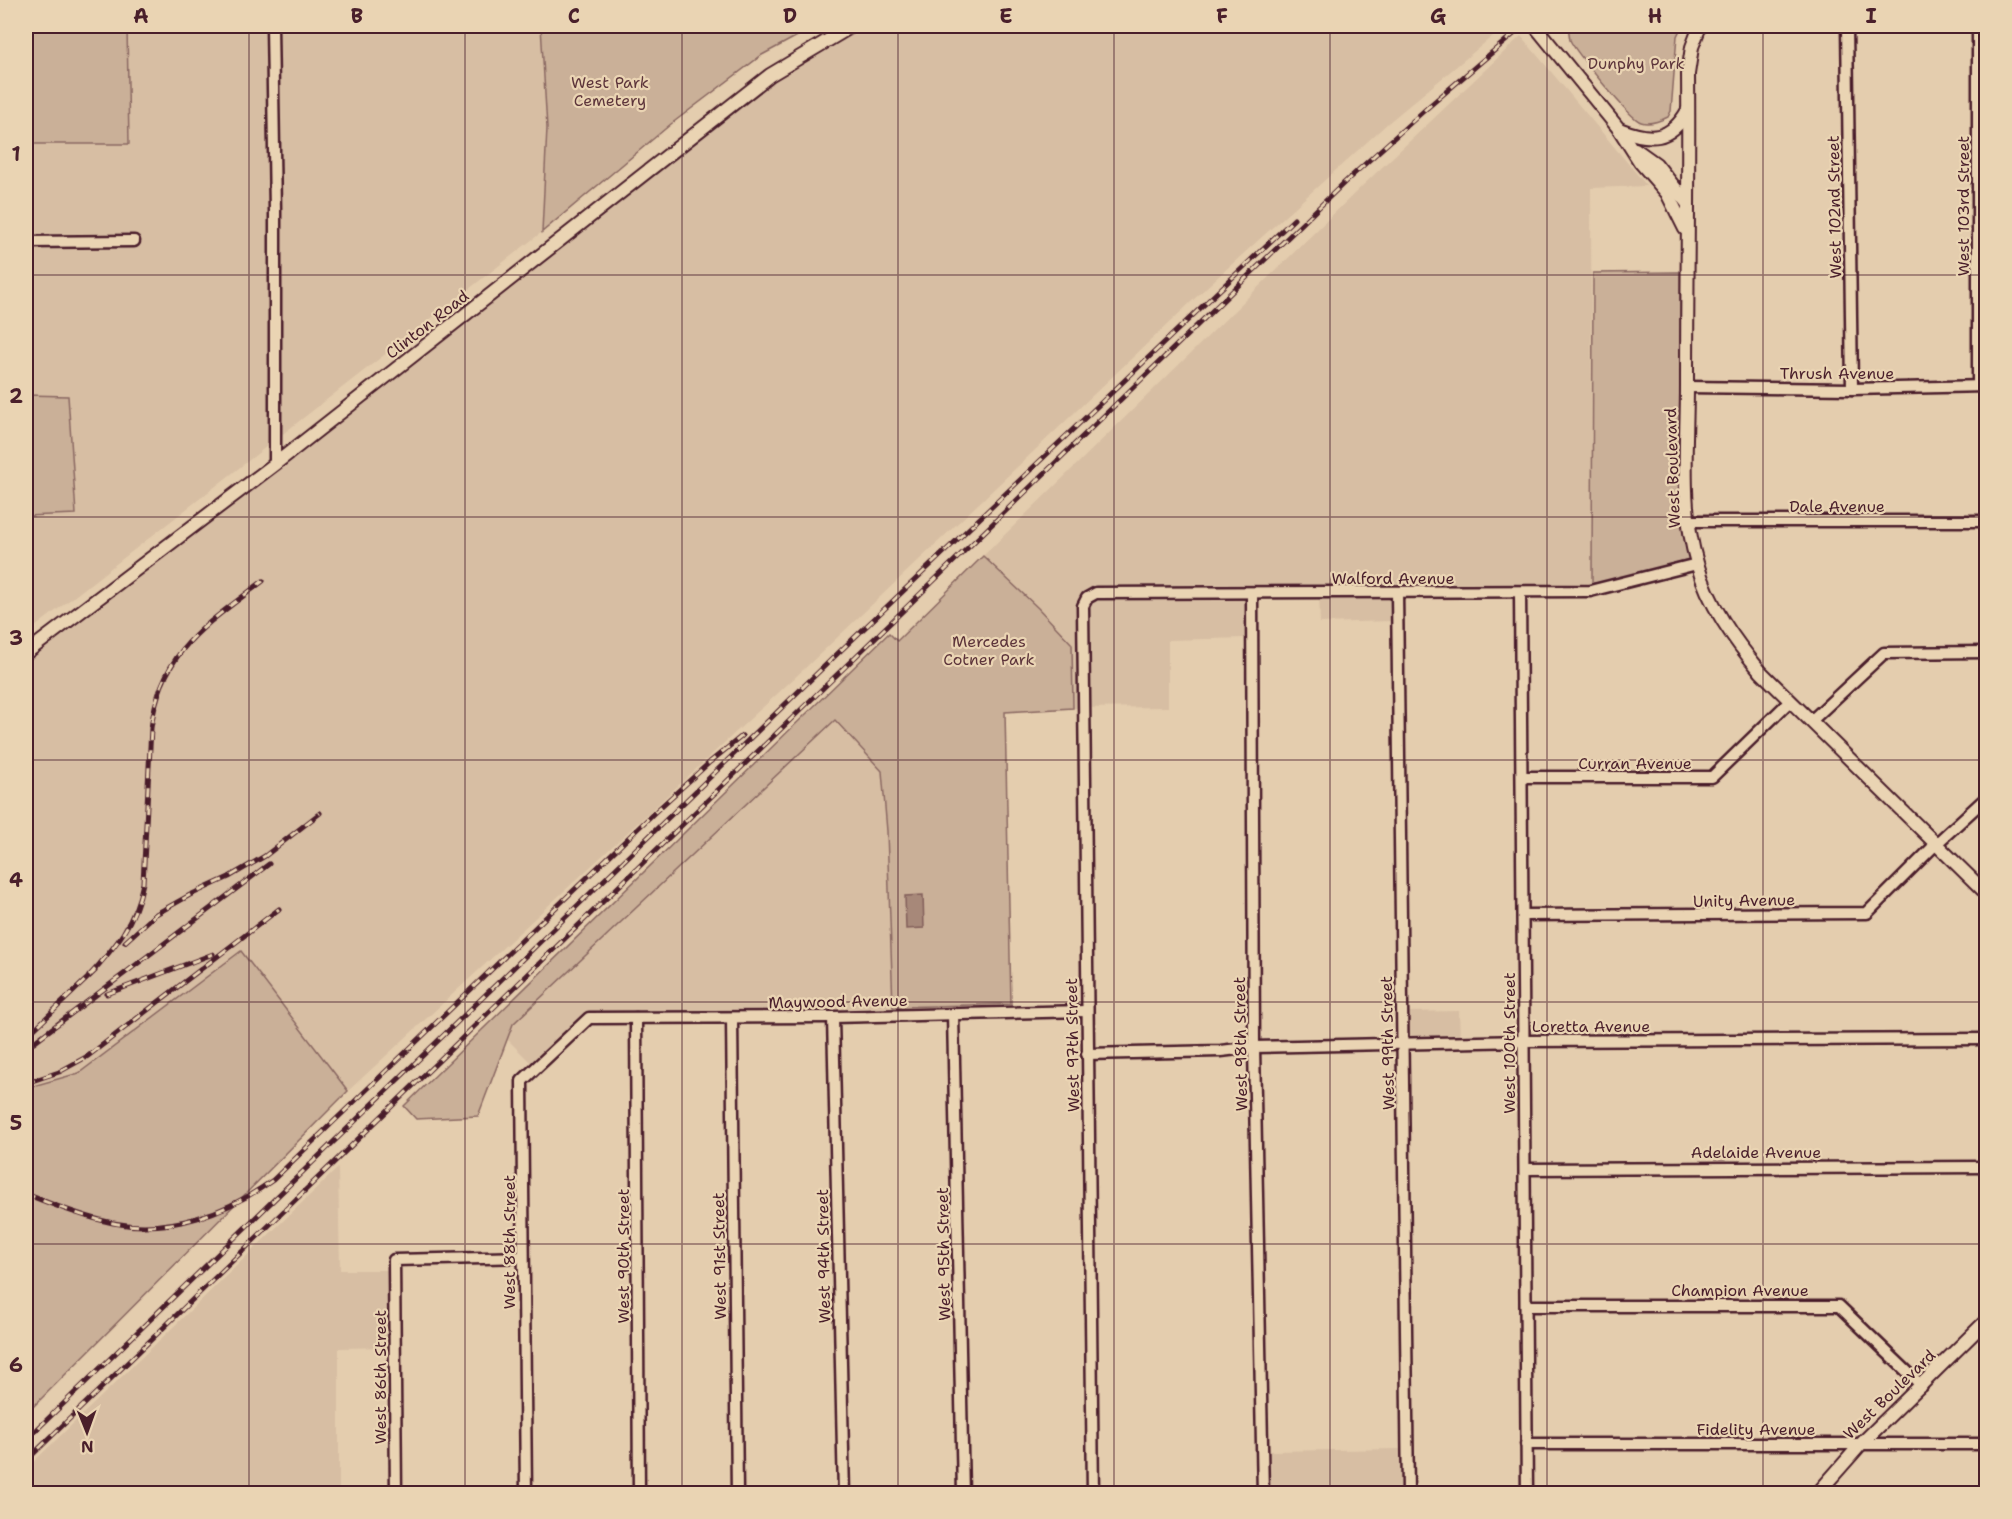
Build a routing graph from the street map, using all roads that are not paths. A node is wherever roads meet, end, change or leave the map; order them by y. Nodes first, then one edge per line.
1 (272, 26) edge
2 (852, 26) edge
3 (1535, 26) edge
4 (1847, 26) edge
5 (1977, 26) edge
6 (1697, 31) edge
7 (1688, 109) junction
8 (1619, 129) junction
9 (1672, 191) junction
10 (1687, 204) junction
11 (1687, 232) junction
12 (134, 241) dead end
13 (26, 242) edge
14 (1982, 386) edge
15 (1687, 387) junction
16 (1852, 389) junction
17 (275, 464) junction
18 (1689, 521) junction
19 (1986, 521) edge
20 (1697, 564) junction
21 (1396, 592) junction
22 (1520, 592) junction
23 (1252, 594) junction
24 (1087, 598) joint
25 (1986, 652) edge
26 (26, 653) edge
27 (1790, 701) junction
28 (1811, 721) junction
29 (1522, 777) junction
30 (1986, 798) edge
31 (1937, 843) junction
32 (1986, 893) edge
33 (1523, 915) junction
34 (1086, 1011) junction
35 (953, 1014) junction
36 (732, 1017) junction
37 (833, 1017) junction
38 (589, 1018) joint
39 (636, 1018) junction
40 (1986, 1039) edge
41 (1524, 1041) junction
42 (1402, 1044) junction
43 (1254, 1047) junction
44 (1087, 1054) junction
45 (1986, 1167) edge
46 (1525, 1169) junction
47 (524, 1257) junction
48 (1526, 1306) junction
49 (1986, 1321) edge
50 (1922, 1386) junction
51 (1526, 1444) junction
52 (1861, 1444) junction
53 (1986, 1444) edge
54 (396, 1494) edge
55 (526, 1494) edge
56 (639, 1494) edge
57 (736, 1494) edge
58 (844, 1494) edge
59 (963, 1494) edge
60 (1093, 1494) edge
61 (1263, 1494) edge
62 (1408, 1494) edge
63 (1527, 1494) edge
64 (1817, 1494) edge

1 - 17 street
2 - 17 street, Clinton Road
3 - 8 street
4 - 16 street, West 102nd Street
5 - 14 street, West 103rd Street
6 - 7 street, West Boulevard
7 - 8 street
7 - 10 street, West Boulevard
8 - 9 street
9 - 10 street
9 - 11 street
10 - 11 street, West Boulevard
11 - 15 street, West Boulevard
12 - 13 street
14 - 16 street, Thrush Avenue
15 - 16 street, Thrush Avenue
15 - 18 street, West Boulevard
17 - 26 street, Clinton Road
18 - 19 street, Dale Avenue
18 - 20 street, West Boulevard
20 - 22 street, Walford Avenue
20 - 27 street, West Boulevard
21 - 22 street, Walford Avenue
21 - 23 street, Walford Avenue
21 - 42 street, West 99th Street
22 - 29 street, West 100th Street
23 - 24 street, Walford Avenue
23 - 43 street, West 98th Street
24 - 34 street, West 97th Street
25 - 28 street
27 - 28 street, West Boulevard
27 - 29 street, Curran Avenue
28 - 31 street, West Boulevard
29 - 33 street, West 100th Street
30 - 31 street, Unity Avenue
31 - 32 street, West Boulevard
31 - 33 street, Unity Avenue
33 - 41 street, West 100th Street
34 - 35 street, Maywood Avenue
34 - 44 street, West 97th Street
35 - 37 street, Maywood Avenue
35 - 59 street, West 95th Street
36 - 37 street, Maywood Avenue
36 - 39 street, Maywood Avenue
36 - 57 street, West 91st Street
37 - 58 street, West 94th Street
38 - 39 street, Maywood Avenue
38 - 47 street, West 88th Street
39 - 56 street, West 90th Street
40 - 41 street, Loretta Avenue
41 - 42 street, Loretta Avenue
41 - 46 street, West 100th Street
42 - 43 street, Loretta Avenue
42 - 62 street, West 99th Street
43 - 44 street, Loretta Avenue
43 - 61 street, West 98th Street
44 - 60 street, West 97th Street
45 - 46 street, Adelaide Avenue
46 - 48 street, West 100th Street
47 - 54 street, West 86th Street
47 - 55 street, West 88th Street
48 - 50 street, Champion Avenue
48 - 51 street, West 100th Street
49 - 50 street, West Boulevard
50 - 52 street, West Boulevard
51 - 52 street, Fidelity Avenue
51 - 63 street, West 100th Street
52 - 53 street, Fidelity Avenue
52 - 64 street, West Boulevard

